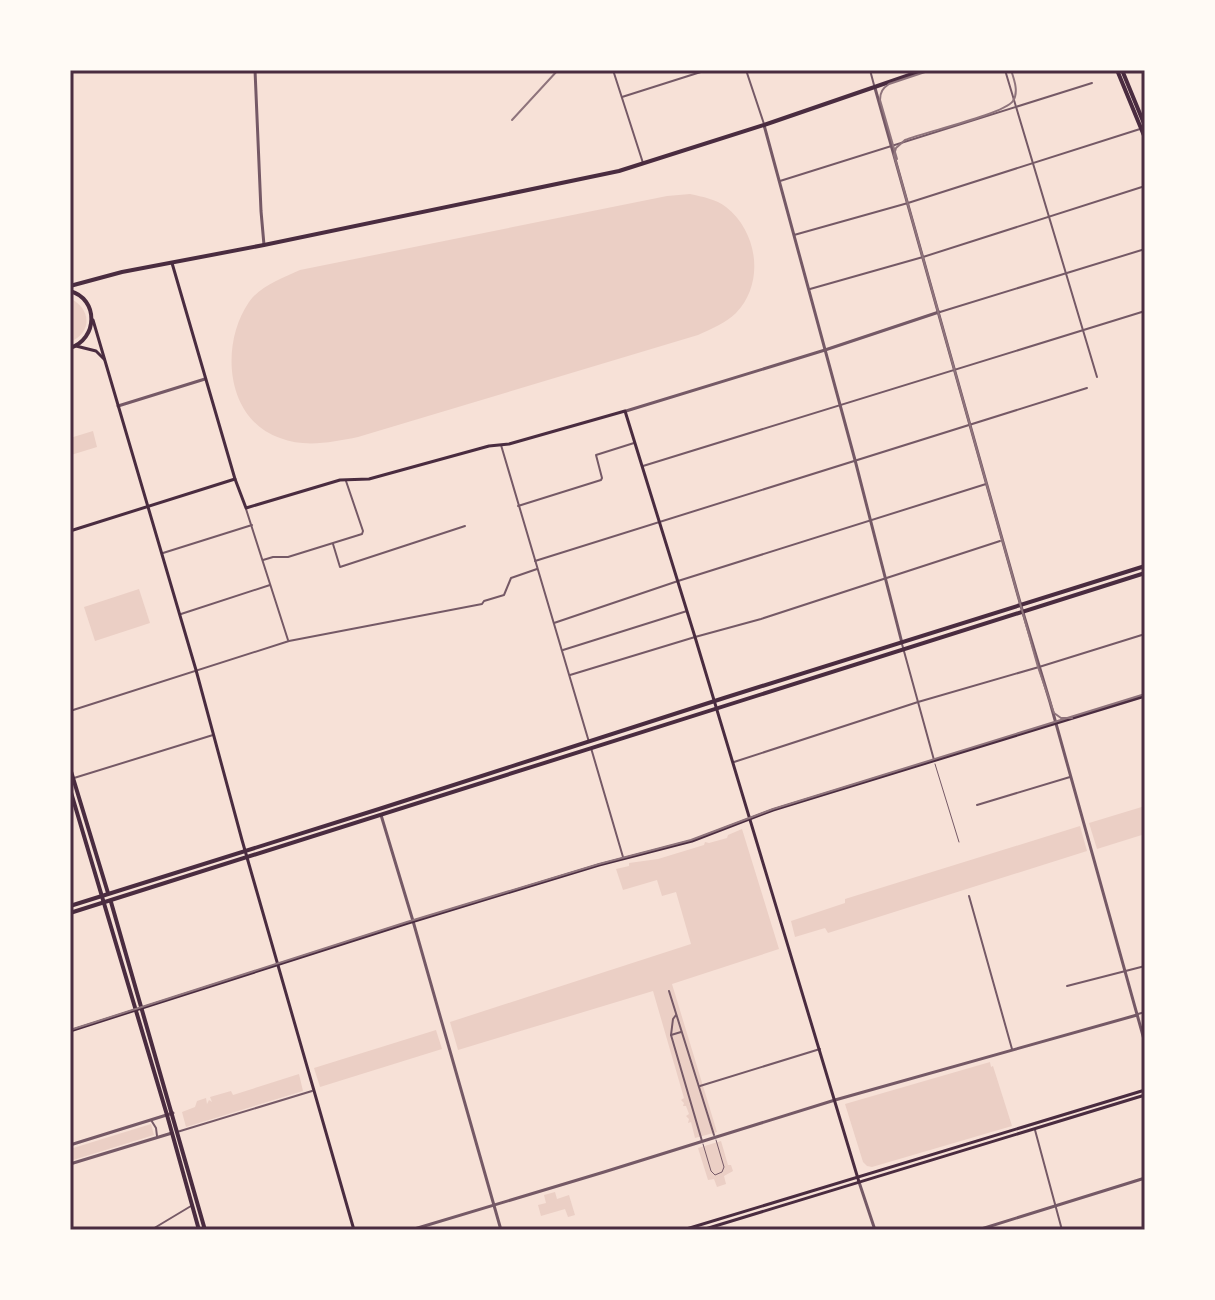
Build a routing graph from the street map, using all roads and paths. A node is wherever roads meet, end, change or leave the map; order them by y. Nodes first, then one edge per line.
1 (255, 70) edge
2 (613, 70) edge
3 (707, 70) edge
4 (746, 70) edge
5 (870, 70) edge
6 (924, 70) edge
7 (1005, 70) edge
8 (1120, 70) edge
9 (1092, 83) dead end
10 (875, 86) junction
11 (622, 97) junction
12 (1016, 108) junction
13 (764, 125) junction
14 (1143, 127) edge
15 (1145, 138) edge
16 (892, 146) junction
17 (643, 163) junction
18 (1034, 164) junction
19 (779, 182) junction
20 (1145, 186) edge
21 (908, 203) junction
22 (1050, 216) junction
23 (794, 236) junction
24 (264, 245) junction
25 (1145, 249) edge
26 (924, 257) junction
27 (172, 263) junction
28 (1067, 274) junction
29 (70, 288) edge
30 (809, 290) junction
31 (1145, 311) edge
32 (939, 312) junction
33 (93, 320) junction
34 (1084, 330) junction
35 (73, 347) edge
36 (825, 350) junction
37 (106, 362) junction
38 (954, 370) junction
39 (1097, 377) dead end
40 (205, 379) junction
41 (1087, 388) dead end
42 (118, 406) junction
43 (841, 406) junction
44 (625, 411) junction
45 (970, 426) junction
46 (635, 443) junction
47 (500, 445) junction
48 (855, 460) junction
49 (642, 466) junction
50 (235, 479) junction
51 (345, 480) junction
52 (987, 483) junction
53 (148, 506) junction
54 (518, 506) junction
55 (246, 508) junction
56 (870, 520) junction
57 (660, 522) junction
58 (252, 525) junction
59 (465, 526) dead end
60 (70, 531) edge
61 (1003, 541) junction
62 (333, 543) junction
63 (162, 554) junction
64 (263, 560) junction
65 (535, 561) junction
66 (1145, 566) edge
67 (537, 569) junction
68 (1145, 573) edge
69 (885, 578) junction
70 (678, 581) junction
71 (271, 585) junction
72 (1021, 608) junction
73 (687, 611) junction
74 (180, 615) junction
75 (554, 623) junction
76 (1145, 634) edge
77 (695, 637) junction
78 (289, 641) junction
79 (903, 646) junction
80 (562, 650) junction
81 (1039, 667) junction
82 (196, 670) junction
83 (570, 675) junction
84 (1145, 696) edge
85 (715, 701) junction
86 (918, 702) junction
87 (716, 707) junction
88 (70, 711) edge
89 (1055, 723) junction
90 (214, 734) junction
91 (589, 741) junction
92 (591, 749) junction
93 (934, 760) junction
94 (733, 762) junction
95 (70, 768) edge
96 (1070, 777) junction
97 (73, 778) junction
98 (70, 789) edge
99 (977, 805) dead end
100 (381, 815) junction
101 (750, 819) junction
102 (959, 842) dead end
103 (246, 854) junction
104 (624, 858) junction
105 (109, 894) junction
106 (102, 896) junction
107 (969, 896) dead end
108 (111, 901) junction
109 (104, 903) junction
110 (70, 906) edge
111 (70, 913) edge
112 (413, 922) junction
113 (278, 965) junction
114 (1145, 966) edge
115 (1126, 972) junction
116 (1067, 986) dead end
117 (669, 991) dead end
118 (142, 1009) junction
119 (135, 1011) junction
120 (1145, 1012) edge
121 (677, 1014) junction
122 (1137, 1015) junction
123 (70, 1031) edge
124 (682, 1032) junction
125 (671, 1035) junction
126 (1145, 1043) edge
127 (820, 1049) junction
128 (1012, 1050) junction
129 (699, 1086) junction
130 (314, 1090) junction
131 (1145, 1092) edge
132 (835, 1100) junction
133 (170, 1114) junction
134 (151, 1120) junction
135 (1034, 1129) junction
136 (175, 1132) junction
137 (157, 1137) junction
138 (715, 1138) junction
139 (702, 1142) junction
140 (70, 1145) edge
141 (70, 1164) edge
142 (1145, 1178) edge
143 (858, 1180) junction
144 (192, 1205) junction
145 (494, 1205) junction
146 (1056, 1206) junction
147 (151, 1230) edge
148 (199, 1230) edge
149 (205, 1230) edge
150 (354, 1230) edge
151 (411, 1230) edge
152 (501, 1230) edge
153 (683, 1230) edge
154 (702, 1230) edge
155 (875, 1230) edge
156 (978, 1230) edge
157 (1062, 1230) edge

1 - 24 street
2 - 11 street
3 - 11 street
4 - 13 street
5 - 10 street
6 - 10 main road
7 - 12 street
8 - 14 main road
9 - 12 street
10 - 13 main road
10 - 16 street
11 - 17 street
12 - 16 street
12 - 18 street
13 - 17 main road
13 - 19 street
14 - 15 main road
14 - 18 street
16 - 19 street
16 - 21 street
17 - 24 main road
18 - 21 street
18 - 22 street
19 - 23 street
20 - 22 street
21 - 23 street
21 - 26 street
22 - 26 street
22 - 28 street
23 - 30 street
24 - 27 main road
25 - 28 street
26 - 30 street
26 - 32 street
27 - 29 main road
27 - 40 main road
28 - 32 street
28 - 34 street
29 - 33 main road
30 - 36 street
31 - 34 street
32 - 36 street
32 - 38 street
33 - 35 main road
33 - 37 main road
34 - 38 street
34 - 39 street
35 - 37 main road
36 - 43 street
36 - 44 street
37 - 42 main road
38 - 43 street
38 - 45 street
40 - 42 street
40 - 50 main road
41 - 45 street
42 - 53 main road
43 - 48 street
43 - 49 street
44 - 46 main road
44 - 47 main road
45 - 48 street
45 - 52 street
46 - 49 main road
46 - 54 street
47 - 51 main road
47 - 54 street
48 - 56 street
48 - 57 street
49 - 57 main road
50 - 53 main road
50 - 55 main road
51 - 55 main road
51 - 62 street
52 - 56 street
52 - 61 street
53 - 60 main road
53 - 63 main road
54 - 65 street
55 - 58 street
56 - 69 street
56 - 70 street
57 - 65 street
57 - 70 main road
58 - 63 street
58 - 64 street
59 - 62 street
61 - 69 street
61 - 72 street
62 - 64 street
63 - 74 main road
64 - 71 street
65 - 67 street
66 - 72 main road
67 - 75 street
67 - 78 street
68 - 72 main road
69 - 77 street
69 - 79 street
70 - 73 main road
70 - 75 street
71 - 74 street
71 - 78 street
72 - 79 main road
72 - 81 street
73 - 77 main road
73 - 80 street
74 - 82 main road
75 - 80 street
76 - 81 street
77 - 83 street
77 - 85 main road
78 - 82 street
79 - 85 main road
79 - 86 street
79 - 87 main road
80 - 83 street
81 - 86 street
81 - 89 street
82 - 88 street
82 - 90 main road
83 - 91 street
84 - 89 main road
85 - 87 main road
85 - 91 main road
86 - 93 street
86 - 94 street
87 - 92 main road
87 - 94 main road
89 - 93 main road
89 - 96 street
90 - 97 street
90 - 103 main road
91 - 92 street
91 - 103 main road
92 - 100 main road
92 - 104 street
93 - 101 main road
93 - 102 lane
94 - 101 main road
95 - 97 main road
96 - 99 street
96 - 115 street
97 - 105 main road
98 - 106 main road
100 - 103 main road
100 - 112 street
101 - 104 main road
101 - 127 main road
103 - 105 main road
103 - 108 main road
103 - 113 main road
104 - 112 main road
105 - 106 main road
105 - 108 main road
106 - 109 main road
106 - 110 main road
107 - 128 street
108 - 109 main road
108 - 118 main road
109 - 111 main road
109 - 119 main road
112 - 113 main road
112 - 145 street
113 - 118 main road
113 - 130 main road
114 - 115 street
115 - 116 street
115 - 122 street
117 - 121 street
118 - 119 main road
118 - 133 main road
119 - 123 main road
119 - 133 main road
120 - 122 street
121 - 124 street
121 - 125 street
122 - 126 street
122 - 128 street
124 - 125 street
124 - 129 street
125 - 139 street
127 - 129 street
127 - 132 main road
128 - 132 street
129 - 138 street
130 - 136 street
130 - 150 main road
131 - 135 main road
131 - 143 main road
132 - 138 street
132 - 143 main road
133 - 134 street
133 - 136 main road
134 - 137 street
134 - 140 street
135 - 143 main road
135 - 146 street
136 - 137 street
136 - 144 main road
136 - 149 main road
137 - 141 street
138 - 139 street
138 - 139 lane
139 - 145 street
142 - 146 street
143 - 153 main road
143 - 154 main road
143 - 155 street
144 - 147 street
144 - 148 main road
145 - 151 street
145 - 152 street
146 - 156 street
146 - 157 street

